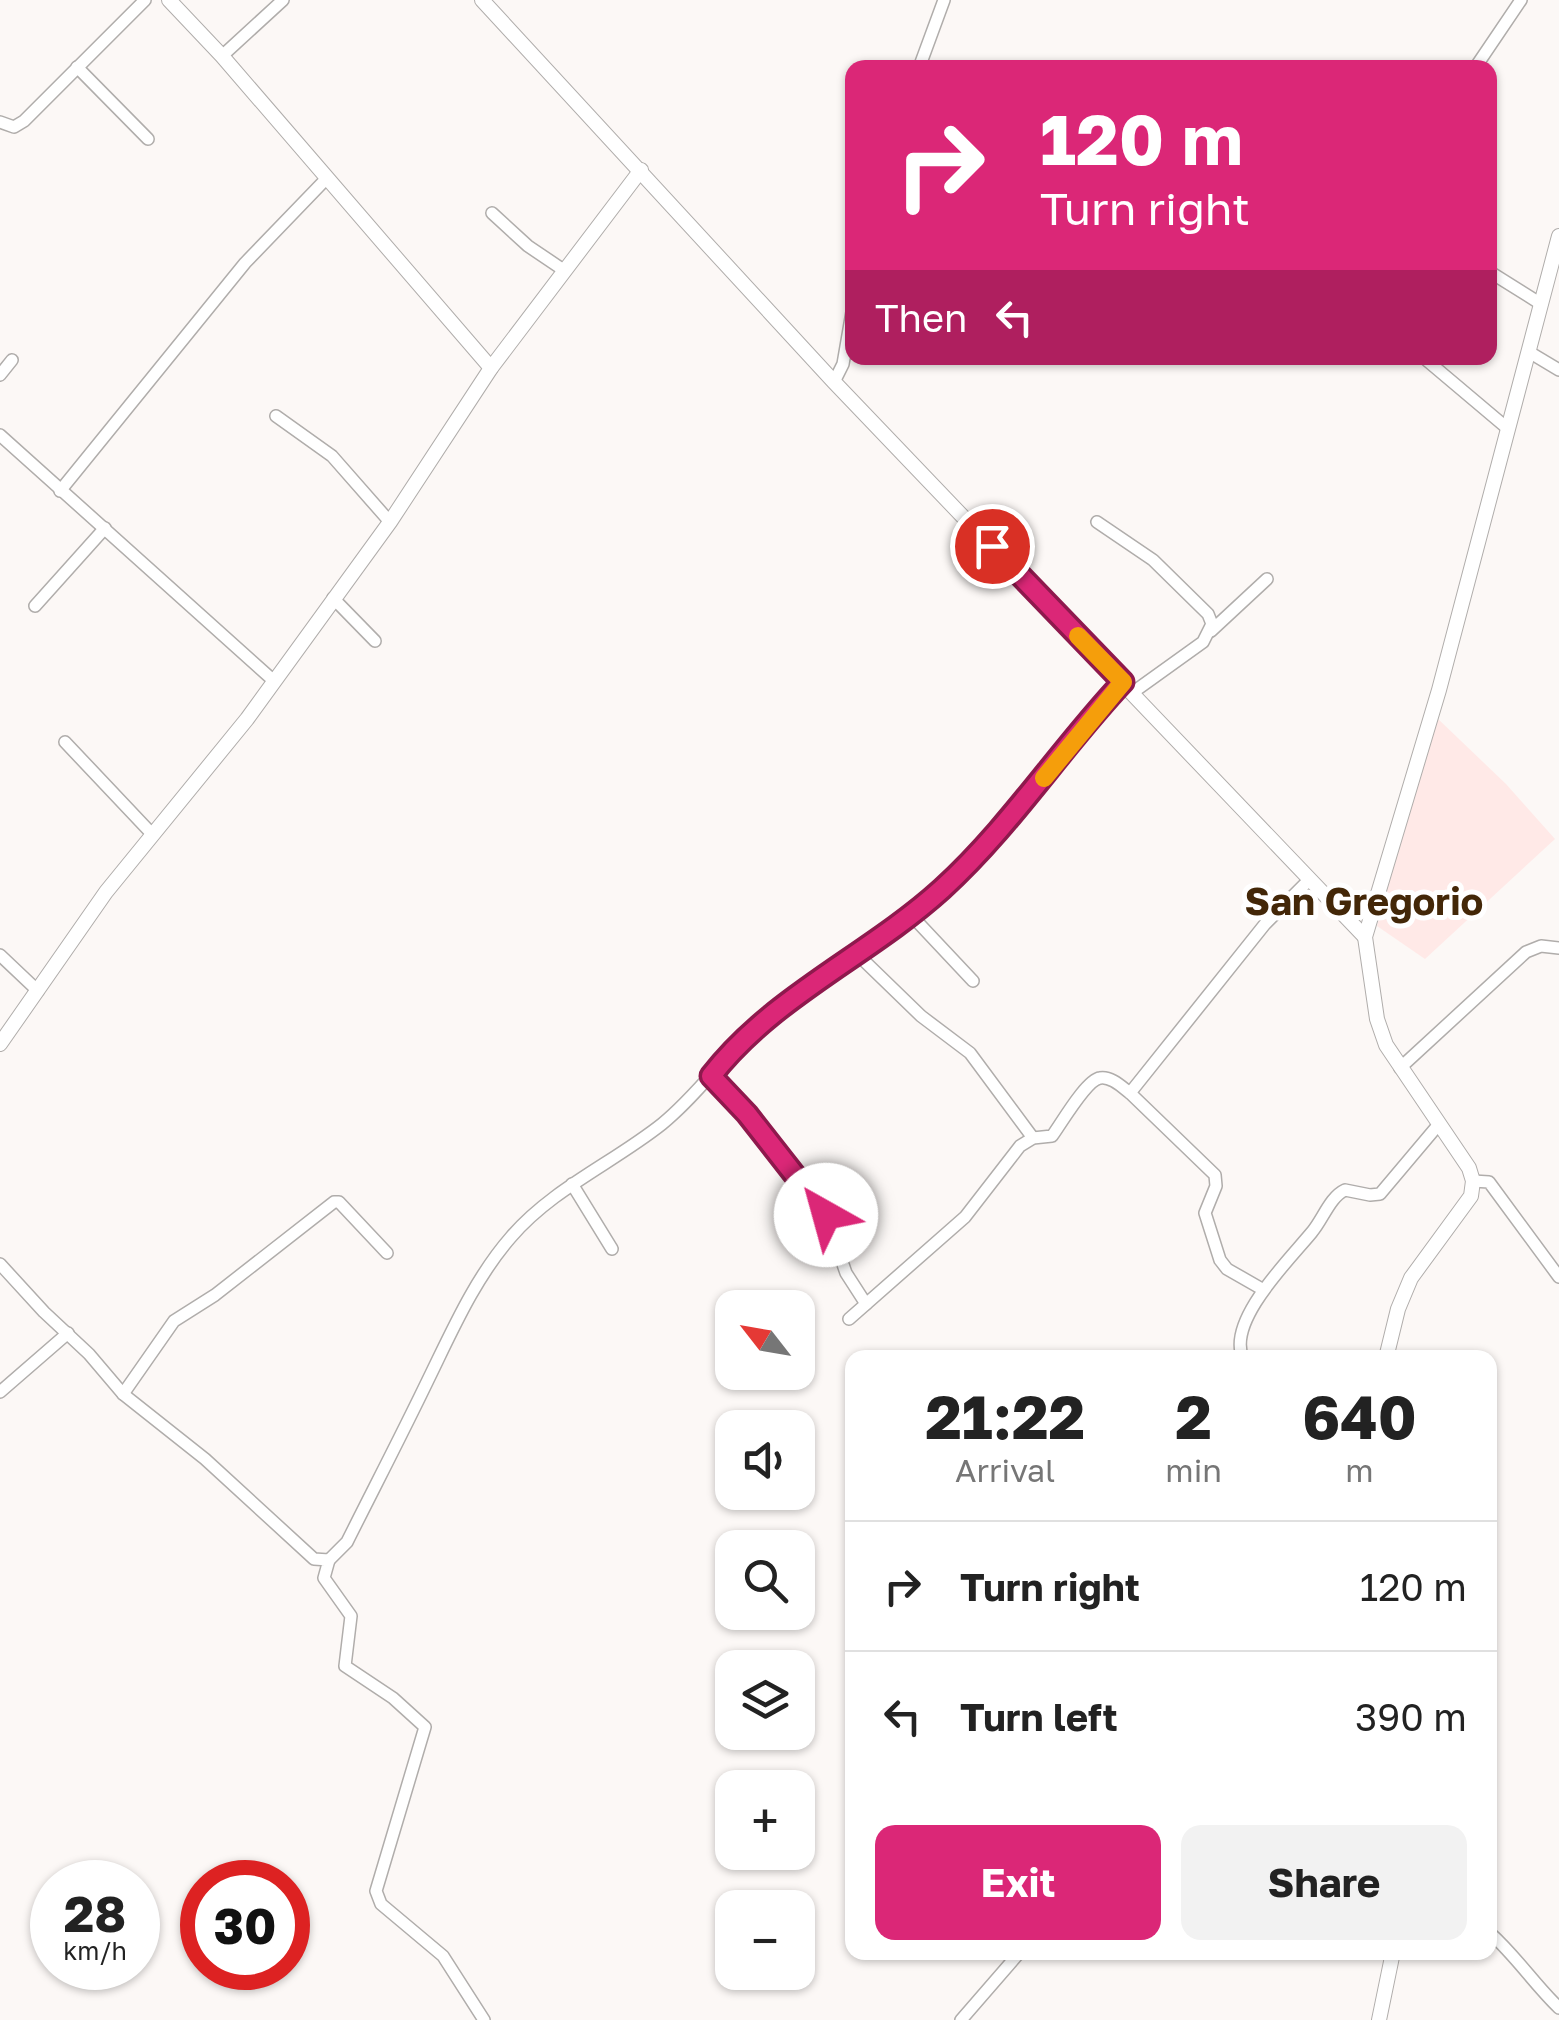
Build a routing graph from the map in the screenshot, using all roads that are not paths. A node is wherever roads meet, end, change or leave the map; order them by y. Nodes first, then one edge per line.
1 (145, 0) edge
2 (169, 0) edge
3 (283, 0) edge
4 (482, 0) edge
5 (944, 0) edge
6 (1521, 0) edge
7 (222, 56) junction
8 (922, 60) edge
9 (1480, 60) edge
10 (77, 67) junction
11 (0, 122) edge
12 (148, 140) dead end
13 (641, 170) junction
14 (326, 179) junction
15 (492, 213) dead end
16 (1559, 236) edge
17 (565, 271) junction
18 (1497, 276) edge
19 (1541, 304) junction
20 (845, 352) edge
21 (1529, 352) junction
22 (12, 360) dead end
23 (1432, 365) edge
24 (491, 368) junction
25 (1559, 370) edge
26 (0, 375) edge
27 (834, 382) junction
28 (276, 416) dead end
29 (1507, 428) junction
30 (1, 438) edge
31 (60, 490) junction
32 (390, 522) junction
33 (1097, 522) dead end
34 (105, 528) junction
35 (1267, 579) dead end
36 (333, 598) junction
37 (34, 606) dead end
38 (1211, 630) junction
39 (375, 641) dead end
40 (274, 681) junction
41 (1127, 688) junction
42 (65, 742) dead end
43 (152, 834) junction
44 (1310, 879) junction
45 (910, 914) junction
46 (1365, 938) junction
47 (1559, 948) edge
48 (856, 952) junction
49 (0, 955) edge
50 (973, 981) dead end
51 (38, 992) junction
52 (0, 1044) edge
53 (1400, 1068) junction
54 (711, 1076) junction
55 (1130, 1093) junction
56 (1440, 1124) junction
57 (1033, 1138) junction
58 (1474, 1181) junction
59 (572, 1184) junction
60 (612, 1249) dead end
61 (387, 1252) dead end
62 (0, 1264) edge
63 (1559, 1276) edge
64 (1262, 1288) junction
65 (866, 1304) junction
66 (849, 1319) dead end
67 (68, 1333) junction
68 (1241, 1350) edge
69 (1388, 1350) edge
70 (0, 1392) edge
71 (123, 1394) junction
72 (329, 1560) junction
73 (1497, 1939) edge
74 (1013, 1960) edge
75 (1392, 1960) edge
76 (1559, 2008) edge
77 (484, 2020) edge
78 (961, 2020) edge
79 (1379, 2020) edge

1 - 10 street
2 - 7 street
3 - 7 street
4 - 13 street
5 - 8 street
6 - 9 street
7 - 14 street
10 - 11 street
10 - 12 street
13 - 17 street
13 - 27 street
14 - 24 street
14 - 31 street
15 - 17 street
16 - 19 street
17 - 24 street
18 - 19 street
19 - 21 street
20 - 27 street
21 - 25 street
21 - 29 street
22 - 26 street
23 - 29 street
24 - 32 street
27 - 41 street
28 - 32 street
29 - 46 street
30 - 31 street
31 - 34 street
32 - 36 street
33 - 38 street
34 - 37 street
34 - 40 street
35 - 38 street
36 - 39 street
36 - 40 street
38 - 41 street
40 - 43 street
41 - 44 street
41 - 45 street
42 - 43 street
43 - 51 street
44 - 46 street
44 - 55 street
45 - 48 street
45 - 50 street
46 - 53 street
47 - 53 street
48 - 54 street
48 - 57 street
49 - 51 street
51 - 52 street
53 - 56 street
54 - 59 street
54 - 65 street
55 - 57 street
55 - 64 street
56 - 58 street
56 - 64 street
57 - 65 street
58 - 63 street
58 - 69 street
59 - 60 street
59 - 72 street
61 - 71 street
62 - 67 street
64 - 68 street
65 - 66 street
67 - 70 street
67 - 71 street
71 - 72 street
72 - 77 street
73 - 76 street
74 - 78 street
75 - 79 street

